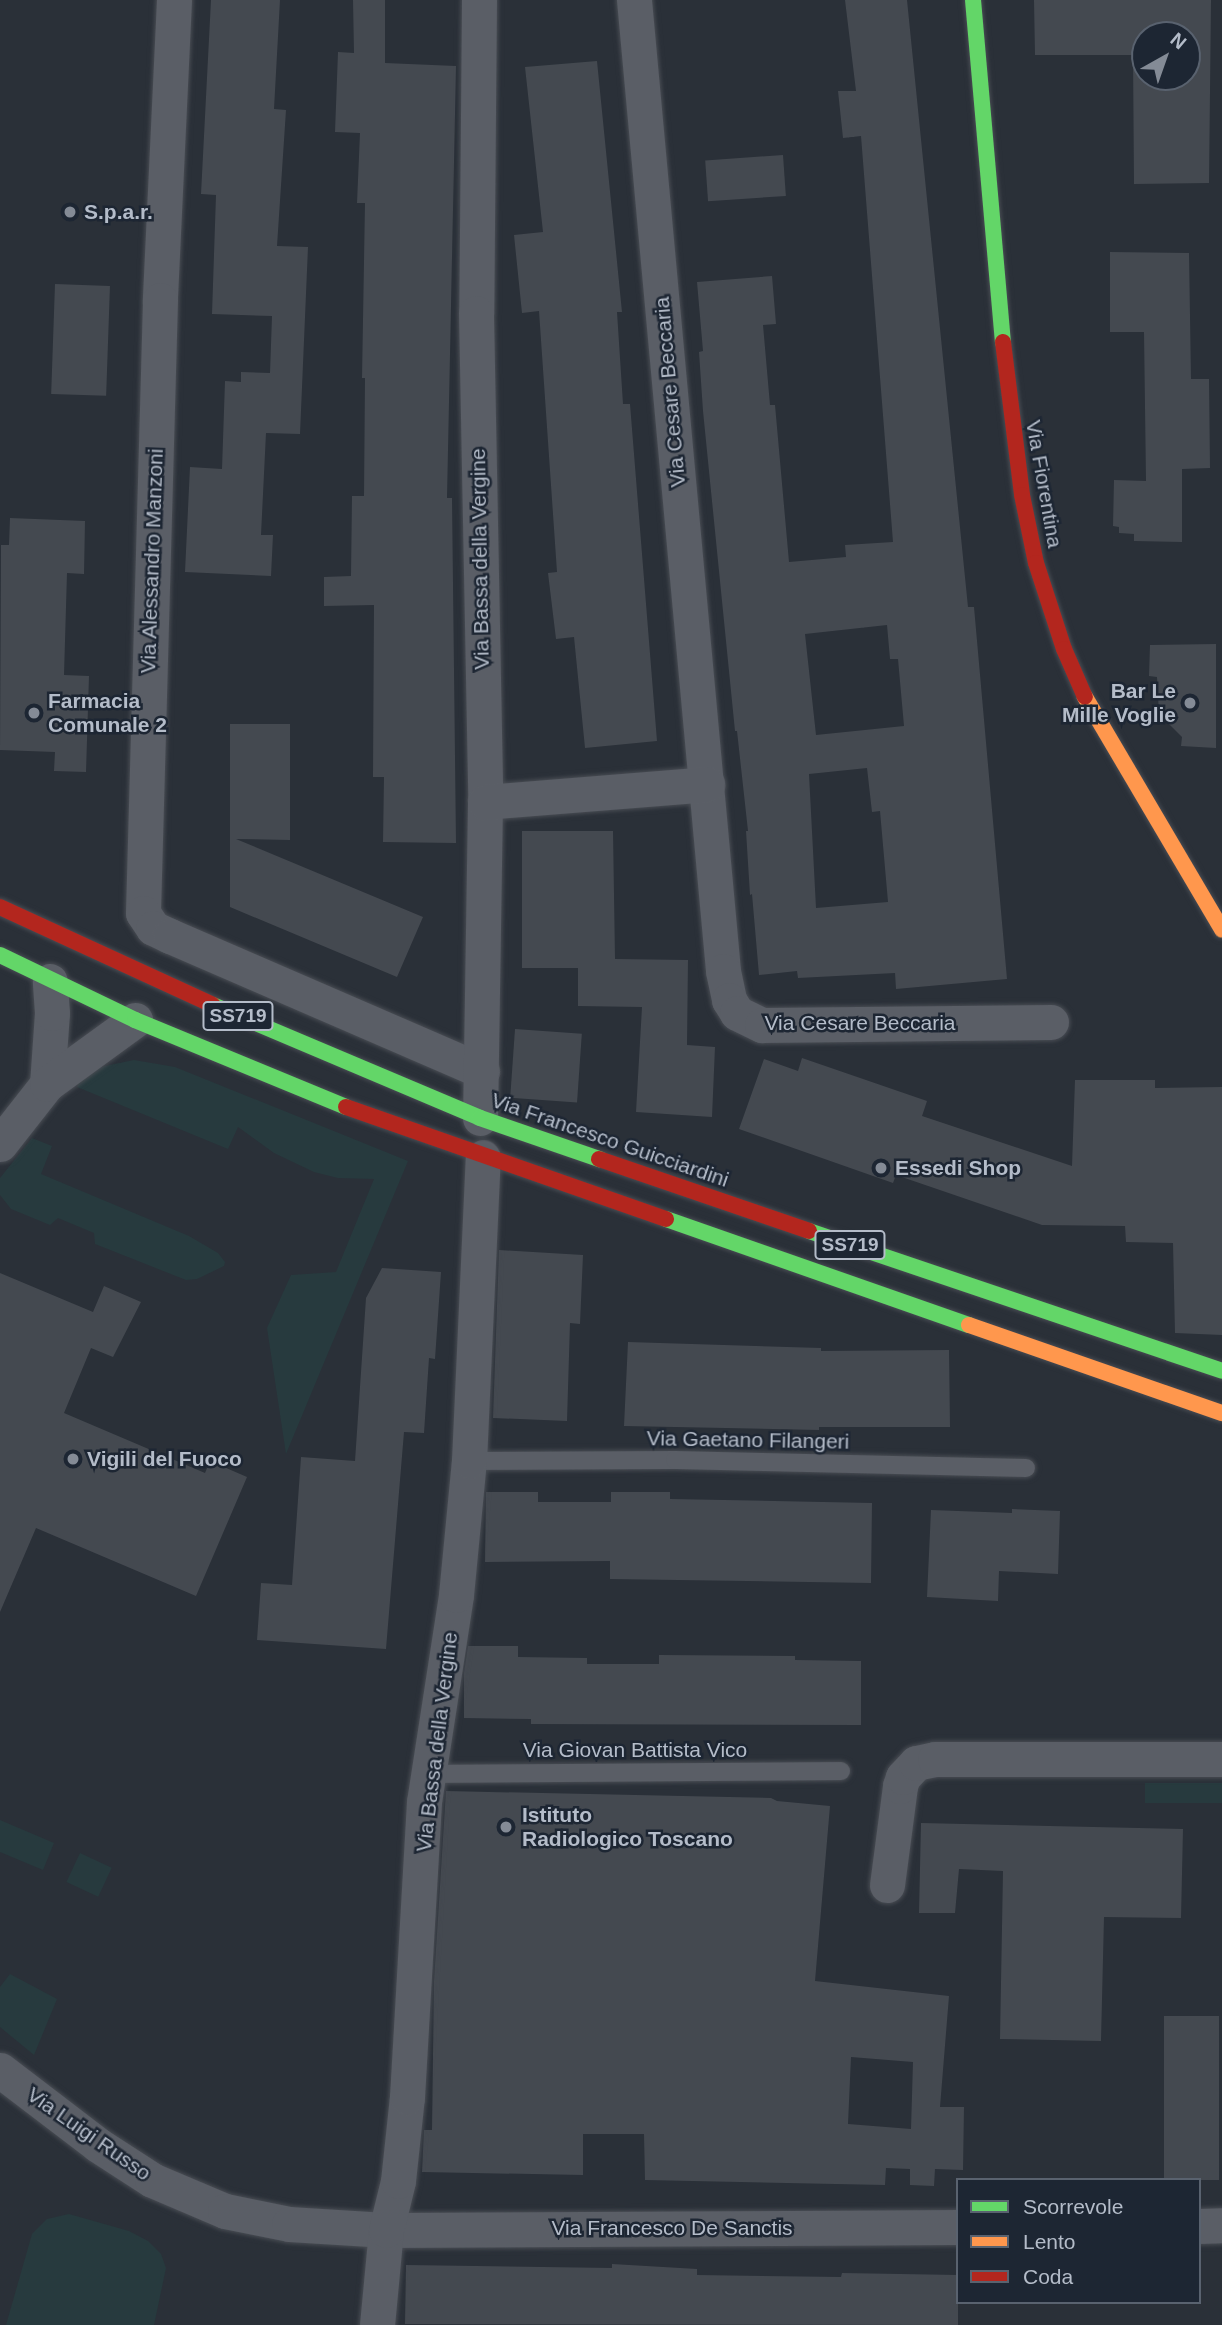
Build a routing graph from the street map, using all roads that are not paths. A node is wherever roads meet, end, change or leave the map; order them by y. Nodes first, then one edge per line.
1 (174, 0) edge
2 (479, 0) edge
3 (634, 0) edge
4 (972, 0) edge
5 (707, 785) junction
6 (485, 802) junction
7 (0, 907) edge
8 (1218, 912) edge
9 (0, 956) edge
10 (50, 981) junction
11 (134, 992) junction
12 (1051, 1022) dead end
13 (482, 1071) junction
14 (47, 1084) junction
15 (480, 1118) junction
16 (0, 1143) edge
17 (483, 1157) junction
18 (1222, 1371) edge
19 (1222, 1413) edge
20 (470, 1461) junction
21 (1026, 1468) dead end
22 (1222, 1759) edge
23 (841, 1771) dead end
24 (429, 1774) junction
25 (887, 1885) dead end
26 (0, 2070) edge
27 (1222, 2225) edge
28 (1201, 2226) edge
29 (956, 2227) edge
30 (386, 2230) junction
31 (377, 2325) edge

1 - 13 street, Via Alessandro Manzoni
2 - 6 street, Via Bassa della Vergine
3 - 5 street, Via Cesare Beccaria
4 - 8 main road, Via Fiorentina
5 - 6 street
5 - 12 street, Via Cesare Beccaria
6 - 13 street, Via Bassa della Vergine
7 - 11 main road, Via Francesco Guicciardini / SS719
9 - 10 main road, Via Francesco Guicciardini / SS719
10 - 11 main road, Via Francesco Guicciardini / SS719
10 - 14 street
11 - 14 street
11 - 15 main road, Via Francesco Guicciardini / SS719
11 - 17 main road, Via Francesco Guicciardini / SS719
13 - 15 street, Via Bassa della Vergine
14 - 16 street
15 - 18 main road, Via Francesco Guicciardini / SS719
17 - 19 main road, Via Francesco Guicciardini / SS719
17 - 20 street, Via Bassa della Vergine
20 - 21 lane, Via Gaetano Filangeri
20 - 24 street, Via Bassa della Vergine
22 - 25 street
23 - 24 lane, Via Giovan Battista Vico
24 - 30 street, Via Bassa della Vergine
26 - 30 street, Via Luigi Russo
27 - 28 street
29 - 30 street, Via Francesco De Sanctis
30 - 31 street, Via Bassa della Vergine

